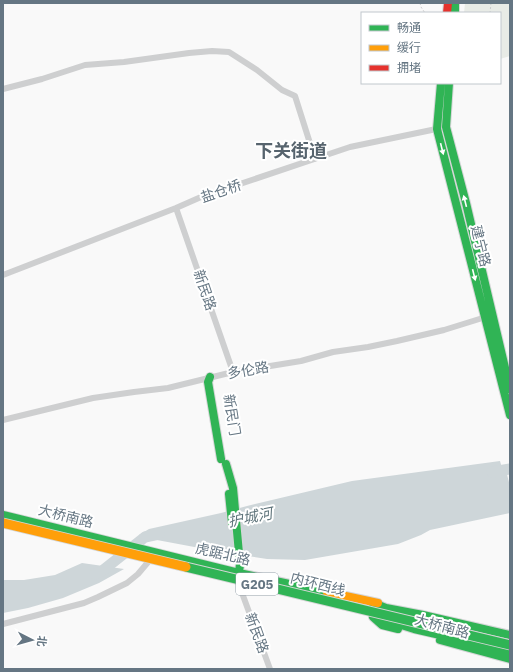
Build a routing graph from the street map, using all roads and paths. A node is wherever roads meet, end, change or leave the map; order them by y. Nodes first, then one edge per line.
1 (420, 3) edge
2 (424, 12) edge
3 (441, 84) edge
4 (449, 84) edge
5 (3, 89) edge
6 (446, 127) junction
7 (437, 129) junction
8 (315, 159) junction
9 (176, 208) junction
10 (3, 275) edge
11 (489, 316) junction
12 (233, 372) junction
13 (210, 377) junction
14 (510, 389) edge
15 (510, 415) edge
16 (3, 420) edge
17 (3, 515) edge
18 (3, 519) edge
19 (3, 523) edge
20 (3, 527) edge
21 (162, 554) joint
22 (149, 561) junction
23 (239, 578) junction
24 (371, 602) junction
25 (371, 616) junction
26 (3, 624) edge
27 (510, 633) edge
28 (510, 640) edge
29 (510, 645) edge
30 (510, 650) edge
31 (510, 659) edge
32 (270, 669) edge

1 - 2 path
3 - 7 main road, 建宁路
4 - 6 main road, 建宁路
5 - 8 street
6 - 7 street, 盐仓桥
11 -> 6 main road, 建宁路
7 - 8 street, 盐仓桥
7 -> 11 main road, 建宁路
8 - 9 street, 盐仓桥
9 - 10 street, 盐仓桥
9 - 12 street, 新民路
11 - 12 street, 多伦路
11 - 14 main road, 建宁路
11 - 15 main road, 建宁路
12 - 13 street, 多伦路
13 - 16 street, 多伦路
13 - 23 main road
17 - 21 main road, 大桥南路
18 - 28 main road, 内环西线 / G205
19 - 29 main road, 内环西线 / G205, bridge
20 - 22 main road, 大桥南路, bridge
21 - 23 main road, 虎踞北路
22 - 23 main road, 大桥南路
22 - 26 street
23 - 24 main road, 虎踞北路
23 - 25 main road
23 - 32 street, 新民路
24 - 27 main road, 大桥南路
24 - 27 main road
25 - 30 main road
25 - 31 main road, 大桥南路

